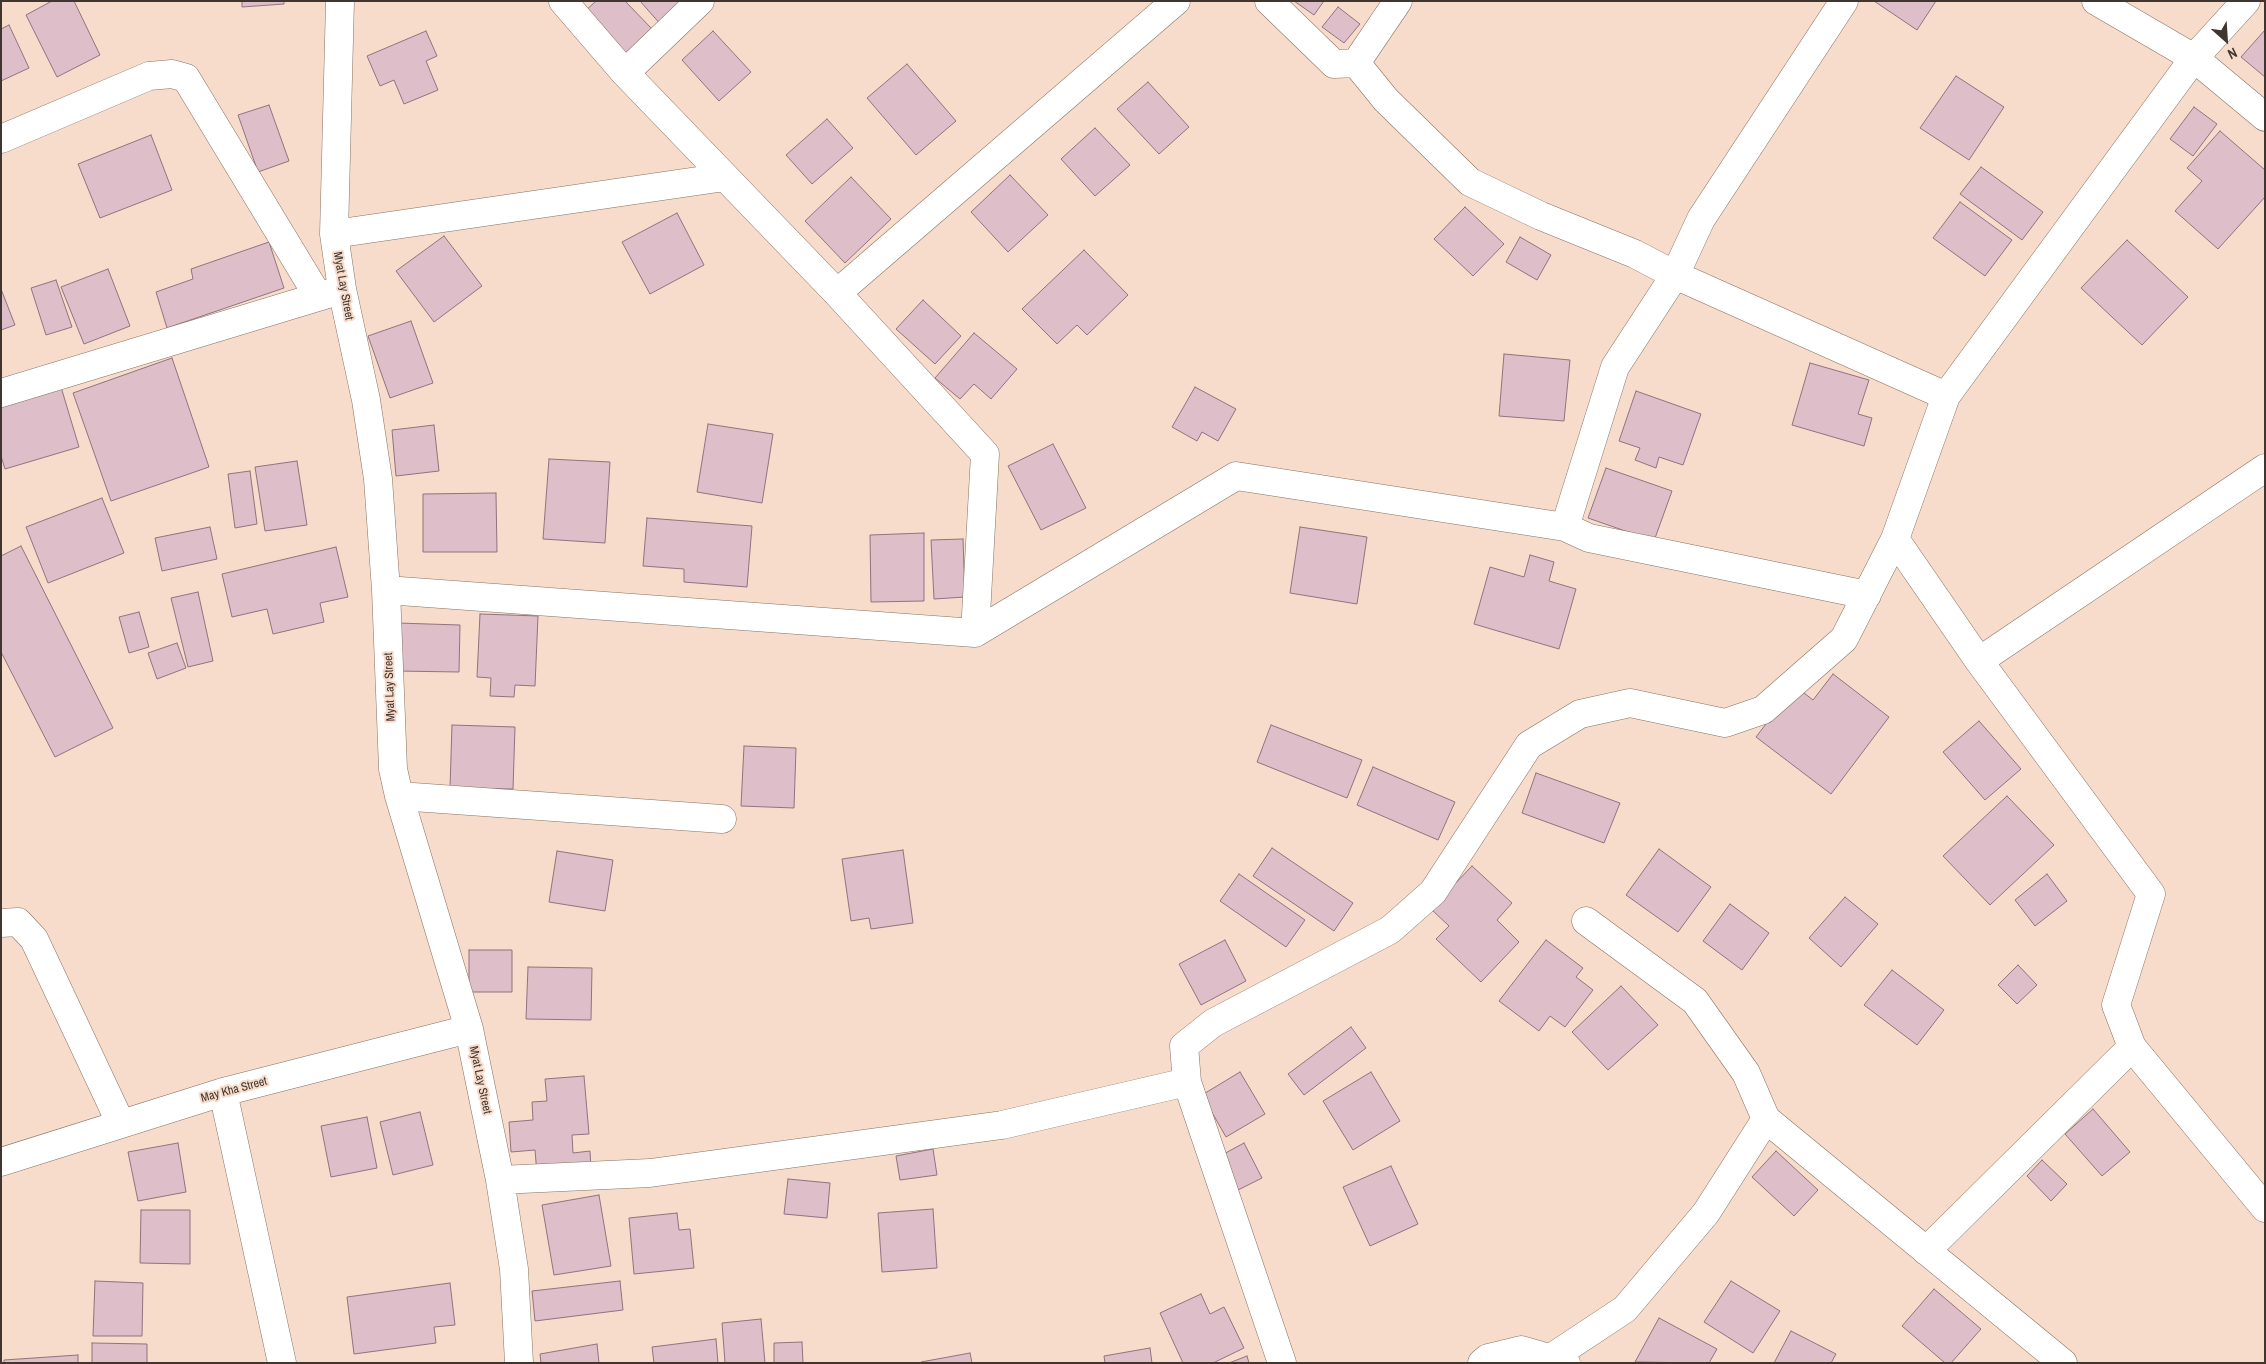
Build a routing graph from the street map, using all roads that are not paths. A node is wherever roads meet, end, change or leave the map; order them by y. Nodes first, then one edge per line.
1 (340, 1) edge
2 (563, 1) edge
3 (700, 1) edge
4 (1176, 1) edge
5 (1269, 1) edge
6 (1398, 1) edge
7 (1844, 1) edge
8 (2096, 1) edge
9 (2246, 1) edge
10 (2194, 58) junction
11 (1356, 63) junction
12 (624, 73) junction
13 (2265, 117) edge
14 (1, 139) edge
15 (725, 177) junction
16 (334, 234) junction
17 (1675, 275) junction
18 (330, 293) junction
19 (837, 293) junction
20 (1, 393) edge
21 (1946, 396) junction
22 (2265, 468) edge
23 (1565, 527) junction
24 (1895, 539) junction
25 (386, 590) junction
26 (1867, 595) junction
27 (975, 633) junction
28 (1978, 660) junction
29 (399, 796) junction
30 (722, 819) dead end
31 (1586, 921) dead end
32 (1, 924) edge
33 (469, 1029) junction
34 (2132, 1047) junction
35 (1187, 1082) junction
36 (223, 1092) junction
37 (1766, 1119) junction
38 (120, 1124) junction
39 (1, 1162) edge
40 (500, 1180) junction
41 (2265, 1208) edge
42 (1926, 1251) junction
43 (1558, 1361) edge
44 (282, 1363) edge
45 (519, 1363) edge
46 (1282, 1363) edge
47 (1482, 1363) edge
48 (2063, 1363) edge

1 - 16 street, Myat Lay Street
2 - 12 street
3 - 12 street
4 - 19 street
5 - 11 street
6 - 11 street
7 - 17 street
8 - 10 street
9 - 10 street
10 - 13 street
10 - 21 street
11 - 17 street
12 - 15 street
14 - 18 street
15 - 16 street
15 - 19 street
16 - 18 street, Myat Lay Street
17 - 21 street
17 - 23 street
18 - 20 street
18 - 25 street, Myat Lay Street
19 - 27 street
21 - 24 street
22 - 28 street
23 - 26 street
23 - 27 street
24 - 26 street
24 - 28 street
25 - 27 street
25 - 29 street, Myat Lay Street
26 - 35 street
28 - 34 street
29 - 30 street
29 - 33 street, Myat Lay Street
31 - 37 street
32 - 38 street
33 - 36 street, May Kha Street
33 - 40 street, Myat Lay Street
34 - 41 street
34 - 42 street
35 - 40 street
35 - 46 street
36 - 38 street, May Kha Street
36 - 44 street
37 - 42 street
37 - 43 street
38 - 39 street, May Kha Street
40 - 45 street, Myat Lay Street
42 - 48 street
43 - 47 street

